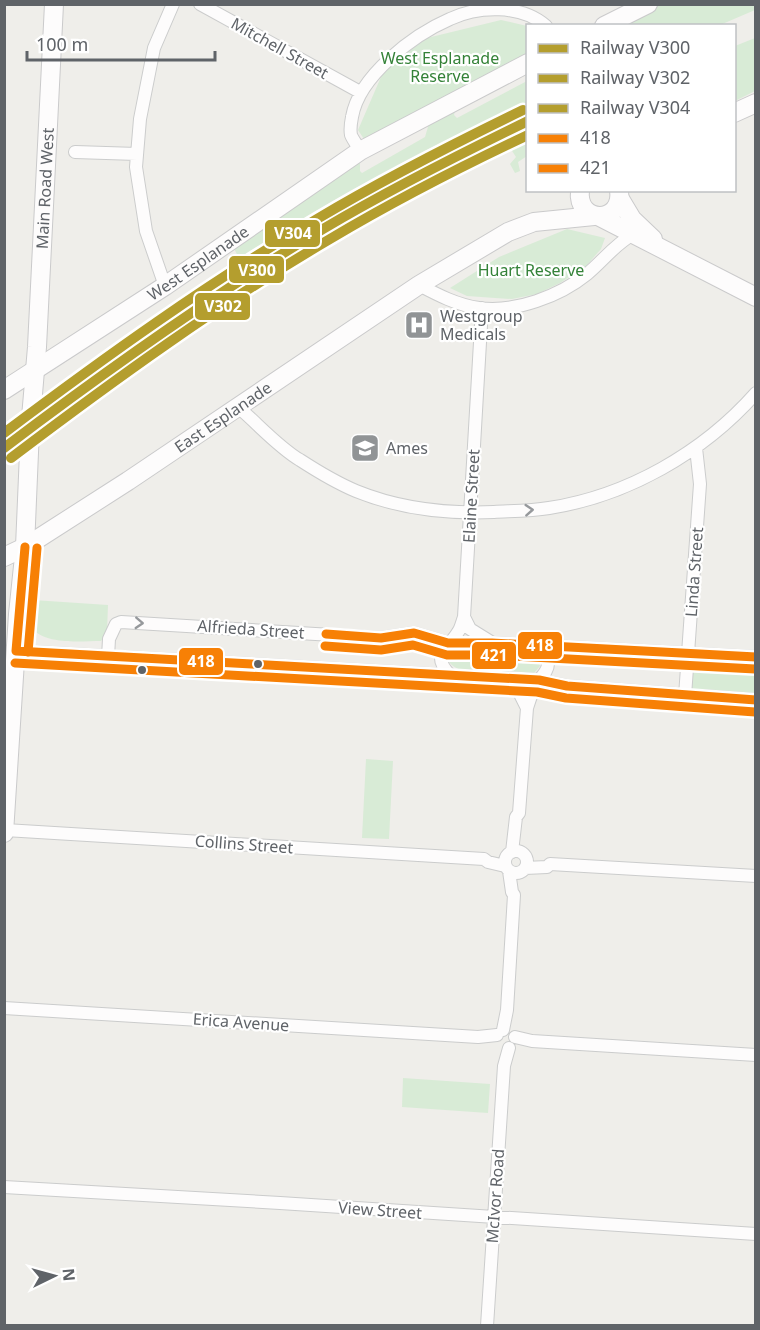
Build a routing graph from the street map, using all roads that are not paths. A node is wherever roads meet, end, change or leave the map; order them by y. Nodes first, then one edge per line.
1 (54, 4) edge
2 (173, 4) edge
3 (201, 4) edge
4 (648, 4) edge
5 (501, 7) edge
6 (544, 24) edge
7 (608, 24) edge
8 (526, 64) edge
9 (360, 92) junction
10 (756, 103) edge
11 (736, 113) edge
12 (360, 151) junction
13 (75, 152) dead end
14 (137, 154) junction
15 (578, 192) edge
16 (580, 192) edge
17 (620, 193) edge
18 (556, 219) junction
19 (603, 219) junction
20 (632, 235) junction
21 (662, 248) junction
22 (608, 253) junction
23 (419, 285) junction
24 (165, 286) junction
25 (755, 296) edge
26 (482, 308) junction
27 (35, 370) junction
28 (4, 390) edge
29 (756, 393) edge
30 (238, 406) junction
31 (696, 448) junction
32 (470, 513) junction
33 (25, 547) junction
34 (4, 557) edge
35 (464, 617) junction
36 (448, 643) junction
37 (492, 643) junction
38 (538, 646) junction
39 (16, 651) junction
40 (688, 653) junction
41 (108, 657) junction
42 (756, 657) edge
43 (450, 675) junction
44 (501, 678) junction
45 (539, 680) junction
46 (686, 696) junction
47 (756, 700) edge
48 (527, 708) junction
49 (5, 831) edge
50 (516, 862) junction
51 (756, 876) edge
52 (4, 1008) edge
53 (506, 1039) junction
54 (756, 1055) edge
55 (4, 1187) edge
56 (494, 1218) junction
57 (756, 1234) edge
58 (487, 1326) edge

1 - 27 street, Main Road West
2 - 14 street
3 - 9 street, Mitchell Street
4 - 7 street
5 - 6 street
5 - 9 street
8 - 12 street, West Esplanade
9 - 12 street
10 - 11 street
12 - 24 street, West Esplanade
13 - 14 street
14 - 24 street
15 - 18 street
16 - 19 street
17 - 19 street
17 - 21 street
18 - 19 street, East Esplanade
18 - 23 street, East Esplanade
19 - 20 street
19 - 22 street
20 - 21 street
20 - 22 street
21 - 25 street
22 - 26 street
23 - 26 street
23 - 30 street, East Esplanade
24 - 27 street, West Esplanade
26 - 32 street, Elaine Street
27 - 28 street, West Esplanade
27 - 33 street, Main Road West
29 - 31 street
30 - 32 street
30 - 33 street, East Esplanade
32 -> 31 street
31 - 40 street, Linda Street
32 - 35 street, Elaine Street
33 - 34 street, East Esplanade
33 - 39 street, Main Road West
35 - 36 street, Elaine Street
35 - 37 street
36 - 37 street, Alfrieda Street
41 -> 36 street, Alfrieda Street
36 - 43 street, Elaine Street
37 - 38 street, Alfrieda Street
38 - 40 street, Alfrieda Street
38 - 45 street, McIvor Road
39 - 41 street, Alfrieda Street
39 - 49 street, Main Road West
40 - 42 street, Alfrieda Street
40 - 46 street, Linda Street
41 - 43 street, Alfrieda Street
43 - 44 street, Alfrieda Street
44 - 45 street, Alfrieda Street
44 - 48 street
45 - 46 street, Alfrieda Street
45 - 48 street, McIvor Road
46 - 47 street, Alfrieda Street
48 - 50 street, McIvor Road
49 - 50 street, Collins Street
50 - 51 street, Collins Street
50 - 53 street, McIvor Road
52 - 53 street, Erica Avenue
53 - 54 street, Erica Avenue
53 - 56 street, McIvor Road
55 - 56 street, View Street
56 - 57 street, View Street
56 - 58 street, McIvor Road

